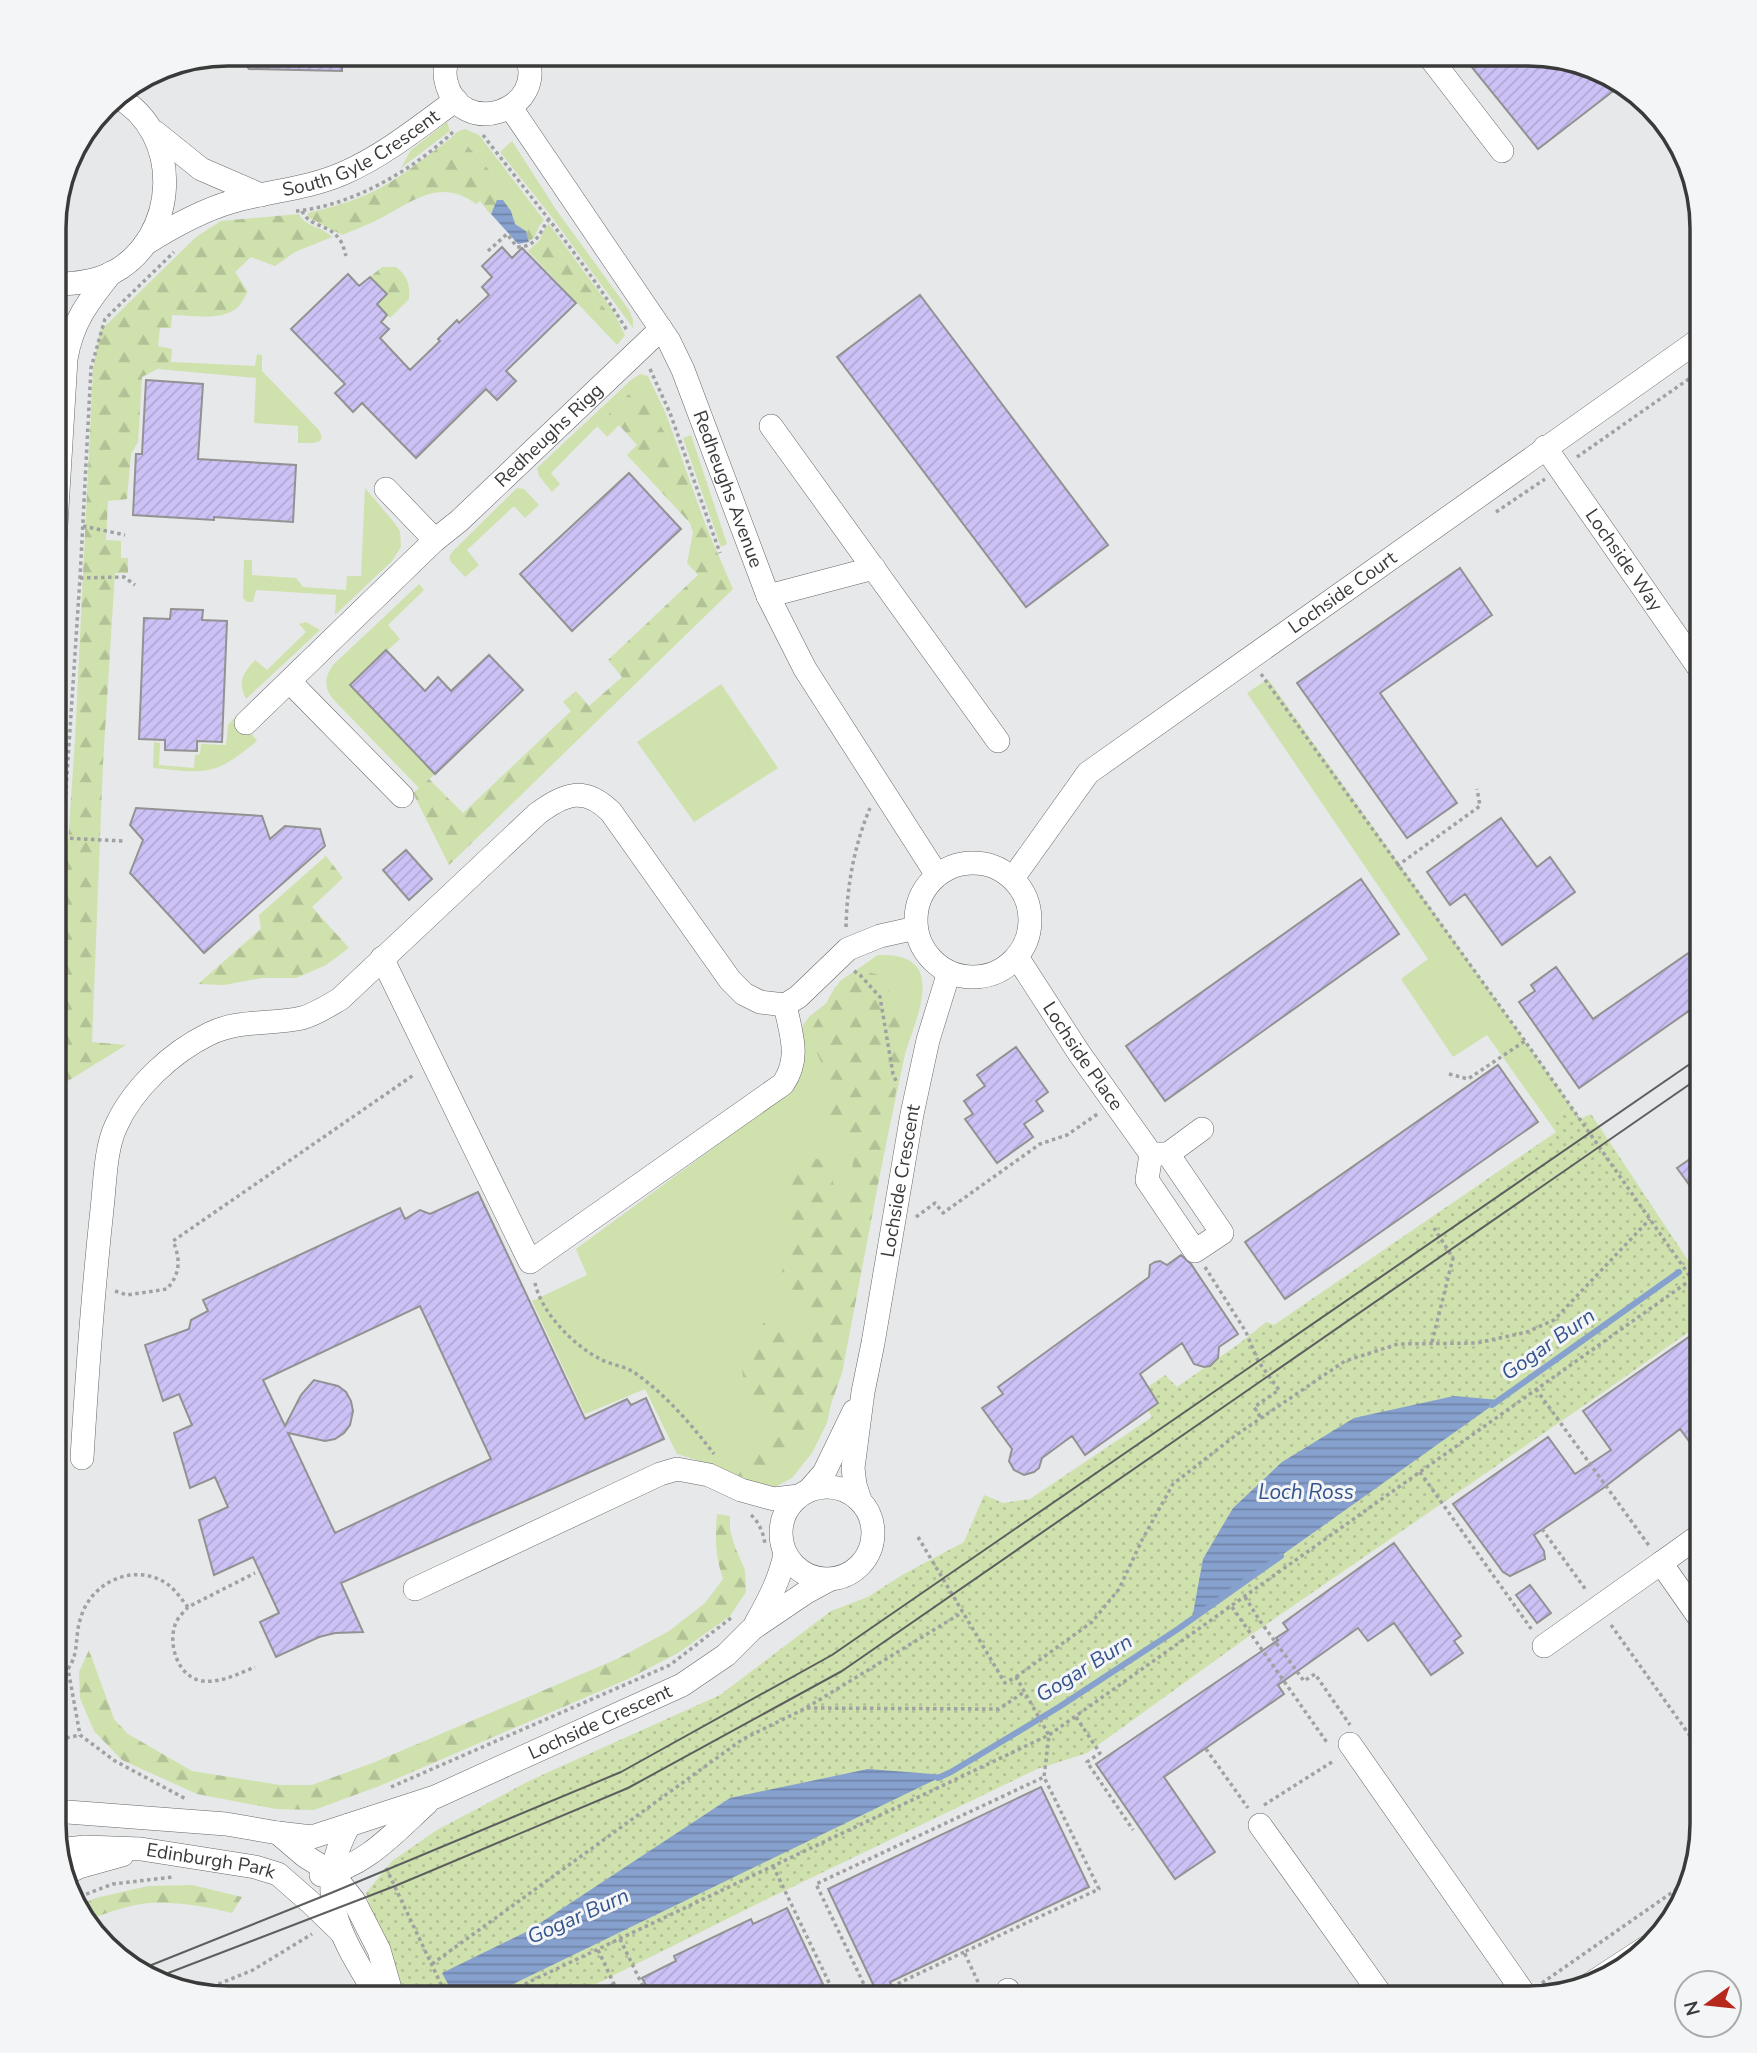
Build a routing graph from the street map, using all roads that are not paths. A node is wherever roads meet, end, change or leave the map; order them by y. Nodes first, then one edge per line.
1 (447, 66) edge
2 (529, 66) edge
3 (1437, 67) edge
4 (456, 100) junction
5 (127, 103) edge
6 (511, 108) junction
7 (150, 128) junction
8 (1502, 151) dead end
9 (261, 195) junction
10 (145, 244) junction
11 (111, 273) junction
12 (67, 284) edge
13 (662, 329) junction
14 (1690, 346) edge
15 (67, 352) edge
16 (771, 426) dead end
17 (1545, 447) junction
18 (386, 489) dead end
19 (435, 540) junction
20 (874, 568) junction
21 (768, 596) junction
22 (1690, 655) edge
23 (290, 682) junction
24 (246, 723) dead end
25 (999, 741) dead end
26 (402, 796) dead end
27 (937, 875) junction
28 (1013, 878) junction
29 (916, 928) junction
30 (1017, 957) junction
31 (382, 958) junction
32 (949, 972) junction
33 (785, 1005) junction
34 (1202, 1129) dead end
35 (1160, 1154) junction
36 (863, 1392) junction
37 (82, 1458) dead end
38 (741, 1490) junction
39 (804, 1493) junction
40 (860, 1500) junction
41 (1690, 1542) edge
42 (777, 1546) junction
43 (1661, 1563) junction
44 (829, 1580) junction
45 (415, 1589) dead end
46 (1690, 1604) edge
47 (743, 1623) junction
48 (1544, 1646) road end
49 (1343, 1744) road end
50 (435, 1797) junction
51 (67, 1812) edge
52 (1256, 1819) road end
53 (349, 1825) junction
54 (278, 1833) junction
55 (69, 1849) edge
56 (141, 1849) junction
57 (377, 1858) junction
58 (73, 1870) edge
59 (332, 1873) junction
60 (278, 1874) junction
61 (360, 1910) junction
62 (341, 1932) junction
63 (371, 1986) edge
64 (389, 1986) edge
65 (1375, 1986) edge
66 (1519, 1986) edge

1 - 4 street, South Gyle Crescent
2 - 6 street
3 - 8 street
4 - 6 street, South Gyle Crescent
4 - 9 street, South Gyle Crescent
5 - 7 street
6 - 13 street, Redheughs Avenue
7 - 9 street, South Gyle Crescent
7 - 10 street
9 - 10 street, South Gyle Crescent
10 - 11 street
11 - 12 street
11 - 15 street
13 - 19 street, Redheughs Rigg
13 - 21 street, Redheughs Avenue
14 - 17 street, Lochside Court
16 - 20 street
17 - 22 street, Lochside Way
17 - 28 street, Lochside Court
18 - 19 street
19 - 23 street, Redheughs Rigg
20 - 21 street
20 - 25 street
21 - 27 street, Redheughs Avenue
23 - 24 street, Redheughs Rigg
23 - 26 street
27 - 28 street
27 - 29 street
28 - 30 street
29 - 32 street
29 - 33 street
30 - 32 street
30 - 35 street, Lochside Place
31 - 33 street
31 - 33 street
31 - 37 street
32 - 36 street, Lochside Crescent
34 - 35 street
35 - 35 street, Lochside Place
36 - 39 street, Lochside Crescent
36 - 40 street, Lochside Crescent
38 - 39 street
38 - 42 street
38 - 45 street
39 - 40 street
39 - 42 street, Lochside Crescent
40 - 44 street, Lochside Crescent
41 - 43 street
42 - 44 street
42 - 47 street, Lochside Crescent
43 - 46 street
43 - 48 street
44 - 47 street, Lochside Crescent
47 - 50 street, Lochside Crescent
49 - 66 street
50 - 53 street, Lochside Crescent
50 - 57 street, Lochside Crescent
51 - 54 street, Edinburgh Park
52 - 65 street
53 - 54 street, Lochside Crescent
53 - 59 street
54 - 59 street
55 - 56 street, Edinburgh Park
56 - 58 street
56 - 60 street, Edinburgh Park
57 - 59 street, Lochside Crescent
57 - 61 street
59 - 60 street, Lochside Crescent
59 - 61 street
59 - 62 street
60 - 62 street, Edinburgh Park
61 - 64 street
62 - 63 street

